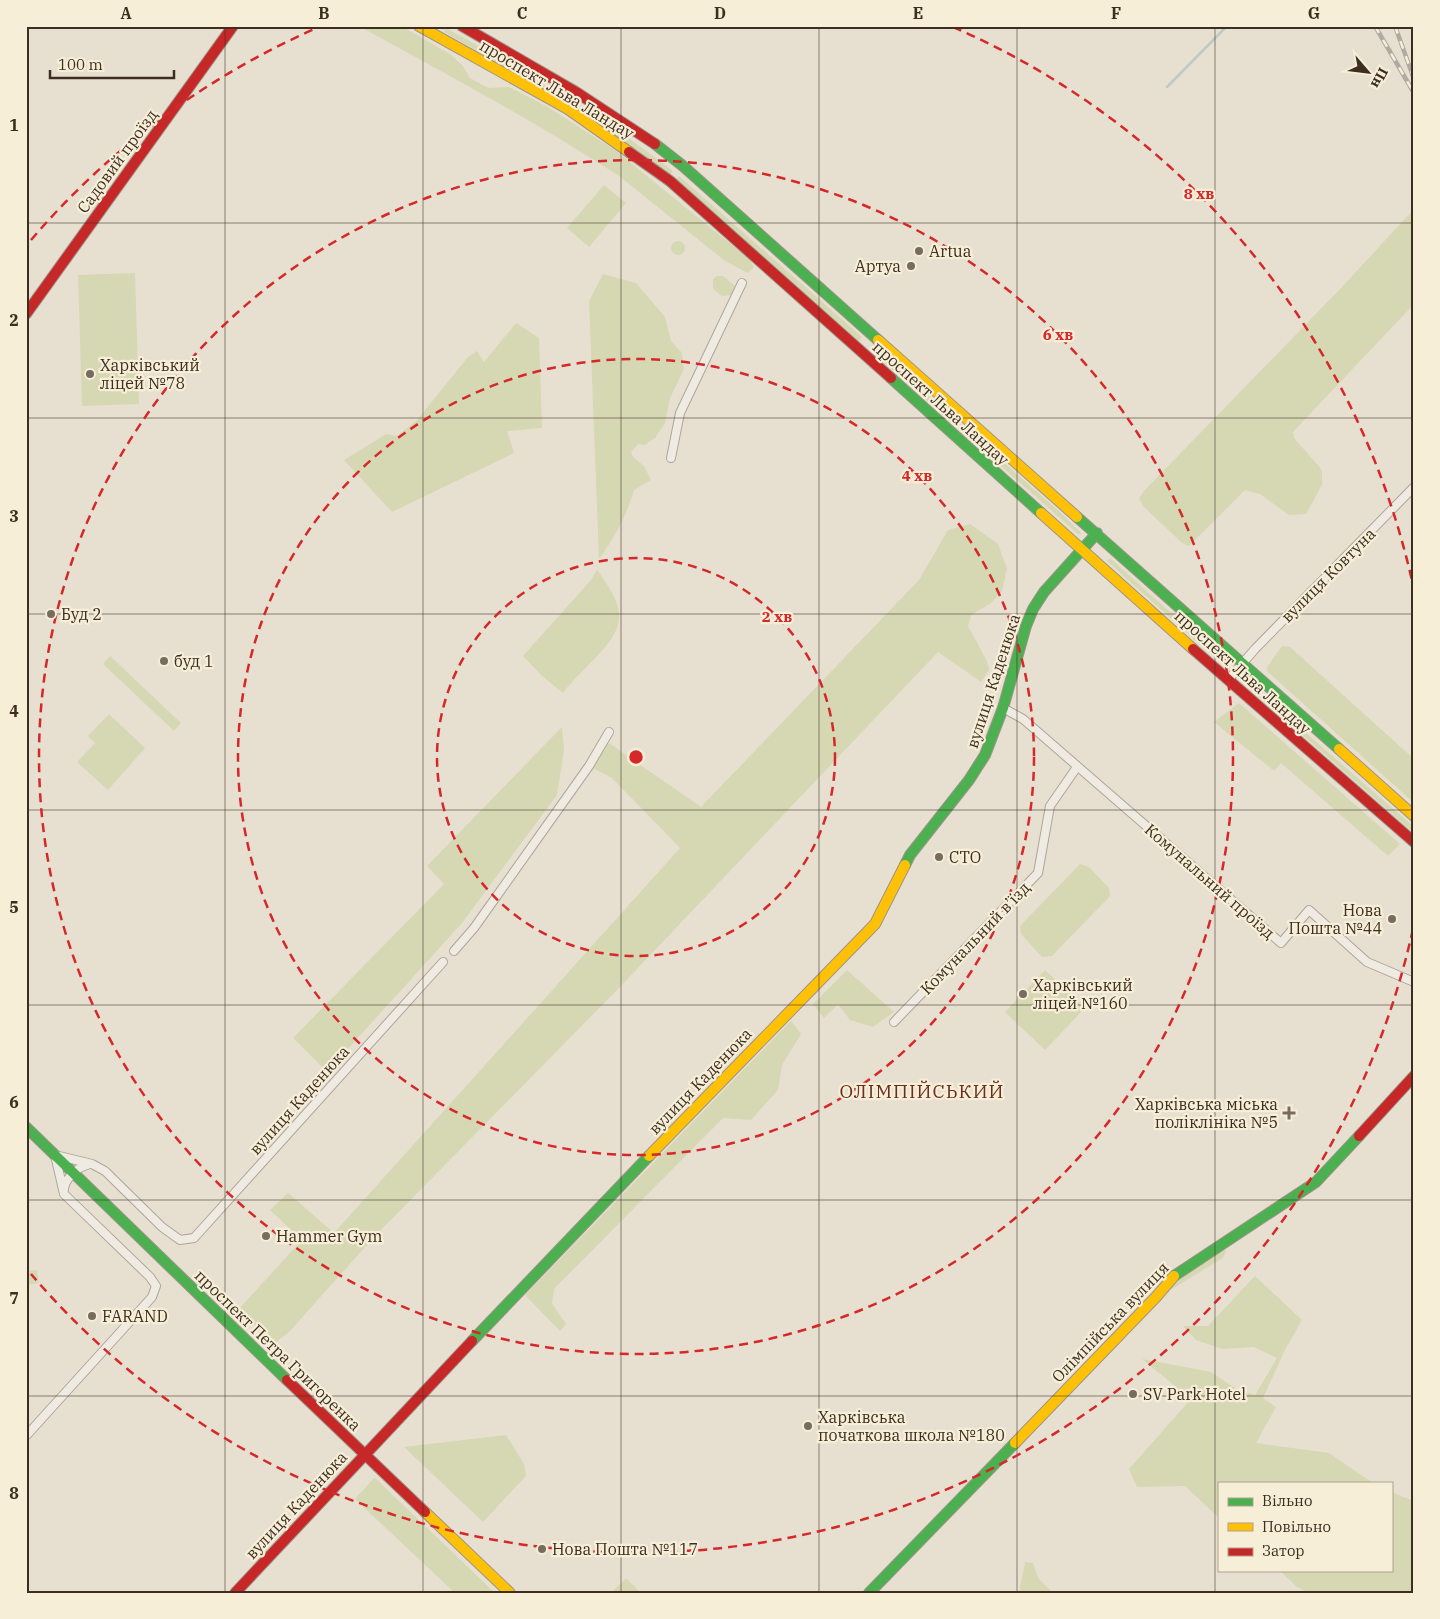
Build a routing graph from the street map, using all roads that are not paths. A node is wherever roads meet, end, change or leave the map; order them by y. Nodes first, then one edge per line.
1 (234, 26) edge
2 (419, 26) edge
3 (462, 26) edge
4 (742, 283) dead end
5 (26, 314) edge
6 (878, 339) junction
7 (865, 355) junction
8 (671, 458) dead end
9 (1414, 487) edge
10 (1097, 533) junction
11 (1082, 548) junction
12 (1242, 663) junction
13 (1228, 680) junction
14 (1003, 708) junction
15 (609, 732) dead end
16 (1078, 767) junction
17 (1414, 816) edge
18 (1414, 842) edge
19 (454, 951) dead end
20 (443, 962) dead end
21 (1414, 982) edge
22 (894, 1022) dead end
23 (1414, 1076) edge
24 (26, 1127) edge
25 (54, 1155) junction
26 (92, 1164) junction
27 (74, 1174) junction
28 (64, 1194) junction
29 (26, 1436) edge
30 (364, 1454) junction
31 (236, 1593) edge
32 (510, 1593) edge
33 (868, 1593) edge

1 - 5 main road, Садовий проїзд
2 - 7 main road, проспект Льва Ландау
3 - 6 main road, проспект Льва Ландау
4 - 8 street
6 - 7 main road
6 - 10 main road, проспект Льва Ландау
7 - 11 main road, проспект Льва Ландау
9 - 12 street, вулиця Ковтуна
10 - 11 main road, вулиця Каденюка
10 - 12 main road, проспект Льва Ландау
11 - 13 main road, проспект Льва Ландау
11 - 14 main road, вулиця Каденюка
12 - 13 street, вулиця Ковтуна
12 - 17 main road, проспект Льва Ландау
13 - 18 main road, проспект Льва Ландау
14 - 16 street
14 - 30 main road, вулиця Каденюка
15 - 19 street
16 - 21 street, Комунальний проїзд
16 - 22 street, Комунальний в’їзд
20 - 26 street, вулиця Каденюка
23 - 33 main road, Олімпійська вулиця
24 - 25 main road, проспект Петра Григоренка
25 - 26 street
25 - 27 main road, проспект Петра Григоренка
25 - 28 street
26 - 27 street
27 - 28 street
27 - 30 main road, проспект Петра Григоренка
28 - 29 street
30 - 31 main road, вулиця Каденюка
30 - 32 main road, проспект Петра Григоренка

